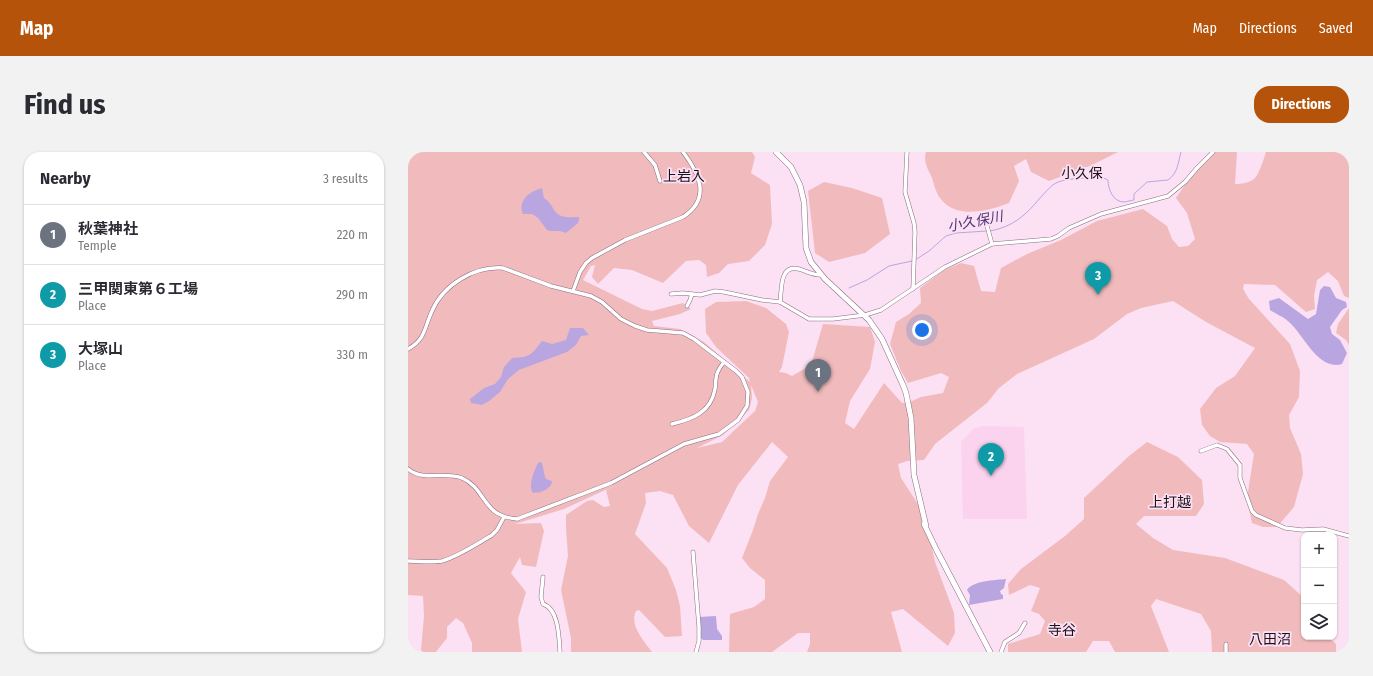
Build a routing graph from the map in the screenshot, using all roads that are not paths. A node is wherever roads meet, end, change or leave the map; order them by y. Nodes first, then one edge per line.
1 (644, 152) edge
2 (683, 152) edge
3 (776, 152) edge
4 (907, 152) edge
5 (1213, 152) edge
6 (660, 181) dead end
7 (984, 215) dead end
8 (992, 244) junction
9 (820, 275) junction
10 (913, 289) junction
11 (573, 291) junction
12 (672, 294) dead end
13 (692, 294) junction
14 (780, 302) junction
15 (687, 306) dead end
16 (865, 314) junction
17 (408, 349) edge
18 (724, 362) junction
19 (672, 424) dead end
20 (1201, 451) dead end
21 (408, 469) edge
22 (504, 517) junction
23 (1349, 536) edge
24 (693, 552) dead end
25 (408, 561) edge
26 (543, 577) dead end
27 (1025, 623) dead end
28 (1226, 644) dead end
29 (560, 652) edge
30 (696, 652) edge
31 (990, 652) edge
32 (1001, 652) edge
33 (1226, 652) edge

1 - 6 street
2 - 11 street
3 - 9 street
4 - 10 street
5 - 8 street
7 - 8 street
8 - 10 street
9 - 14 street
9 - 16 street
10 - 16 street
11 - 17 street
11 - 18 street
12 - 13 street
13 - 14 street
13 - 15 street
14 - 16 street
16 - 31 street
18 - 19 street
18 - 22 street
20 - 23 street
21 - 22 street
22 - 25 street
24 - 30 street
26 - 29 street
27 - 32 street
28 - 33 street

